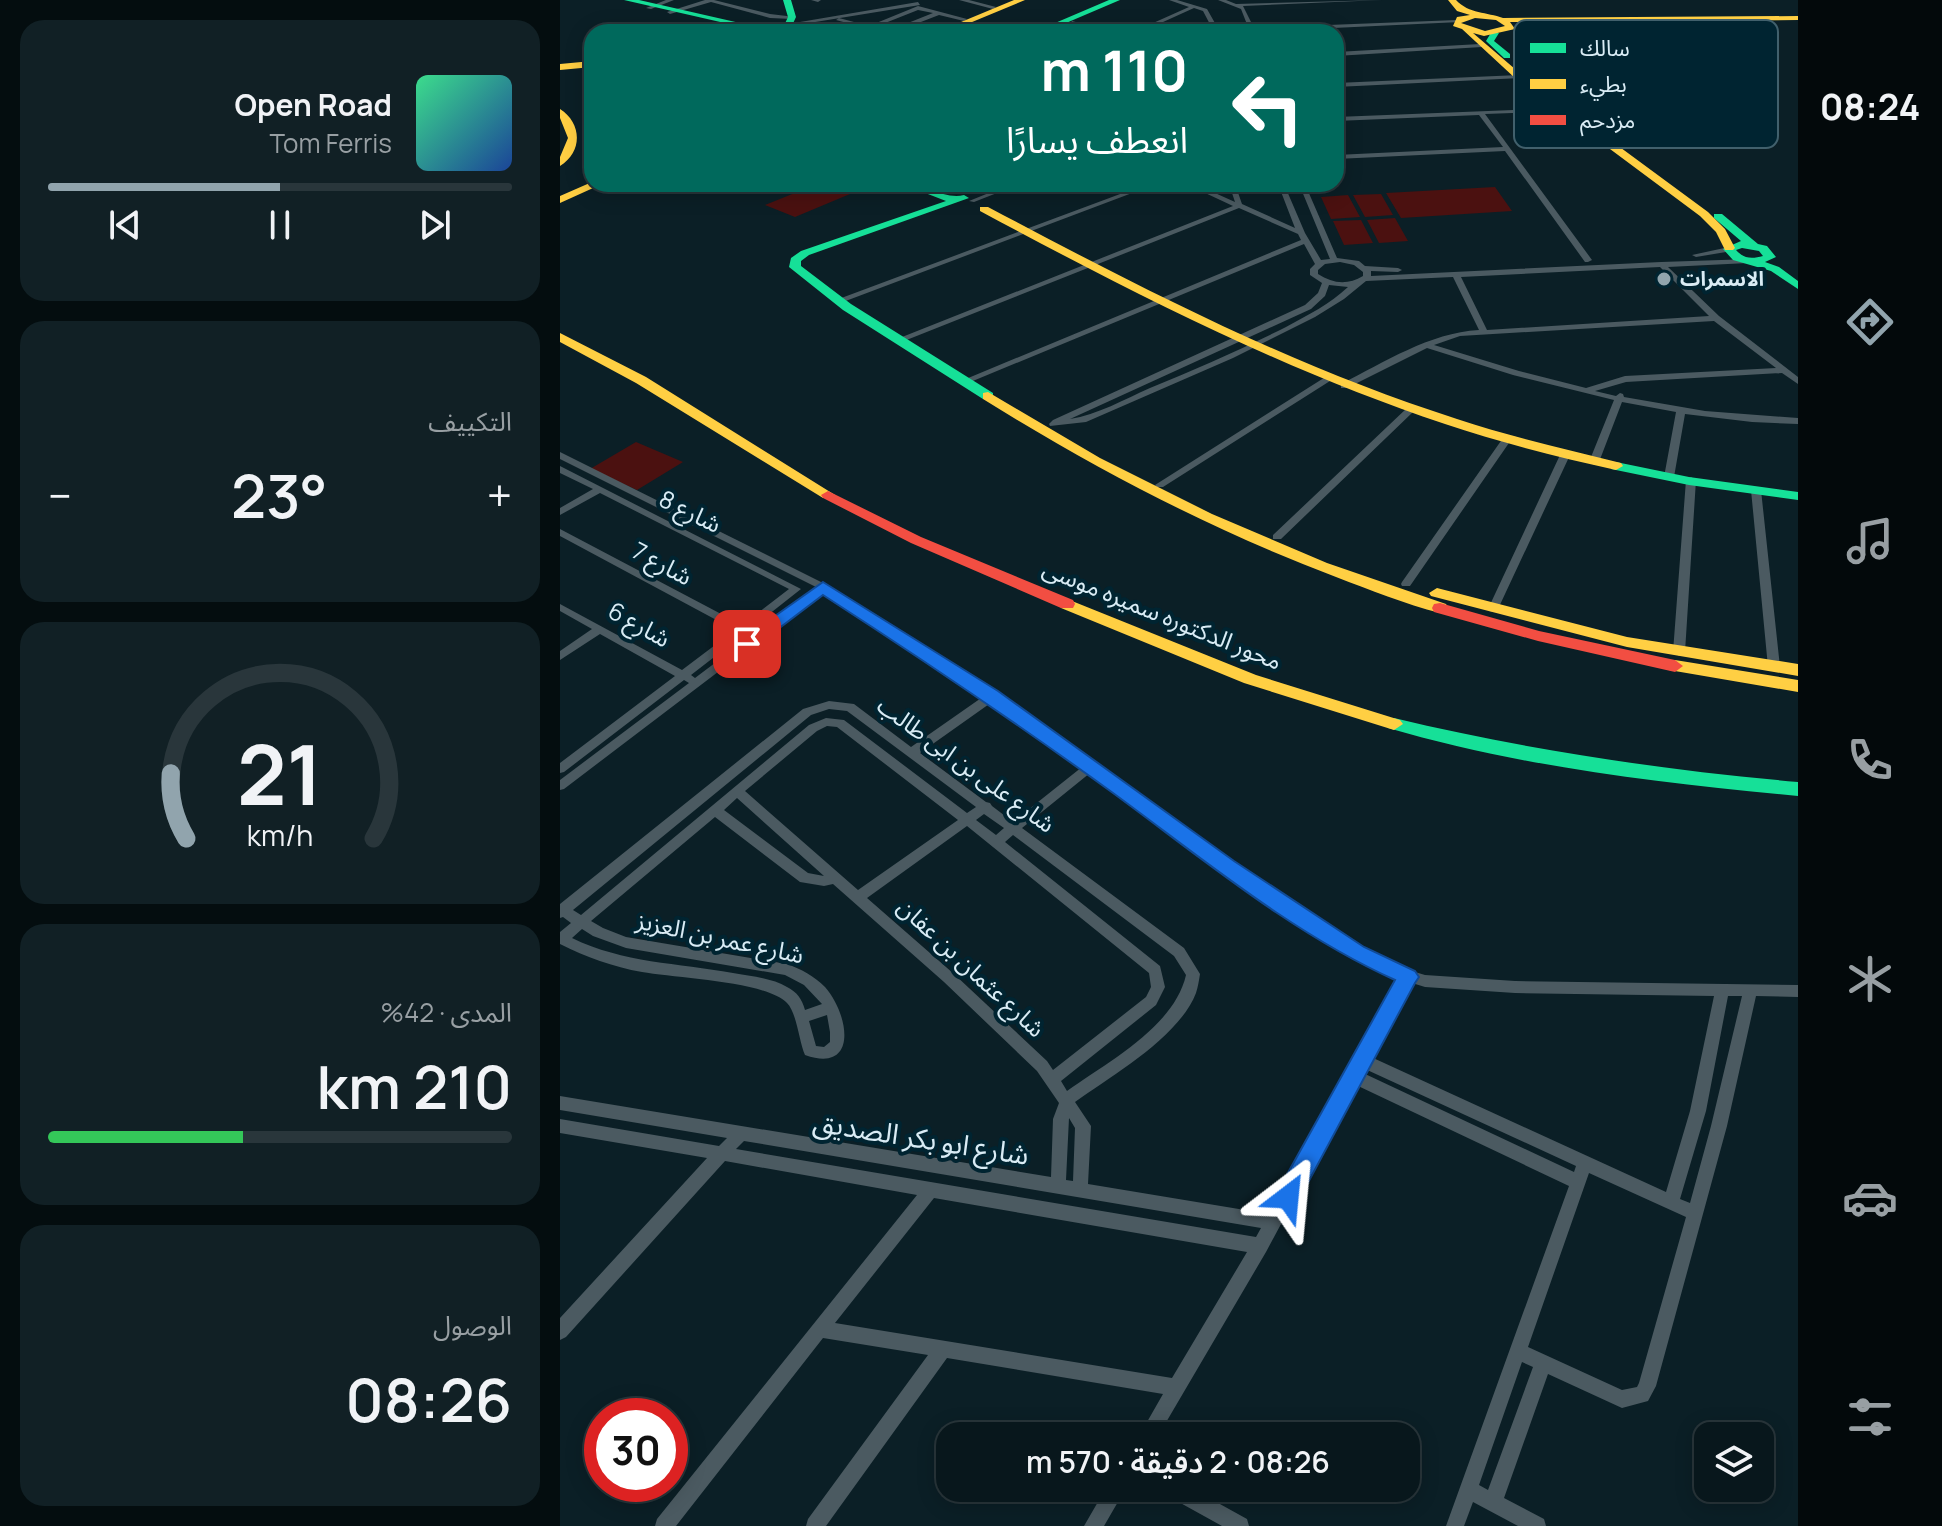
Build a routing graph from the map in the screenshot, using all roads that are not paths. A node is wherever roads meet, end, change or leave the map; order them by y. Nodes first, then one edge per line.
1 (615, 0) edge
2 (628, 0) edge
3 (751, 0) edge
4 (904, 0) edge
5 (1021, 0) edge
6 (1116, 0) edge
7 (1128, 0) edge
8 (1172, 0) edge
9 (1221, 0) edge
10 (1363, 0) edge
11 (1379, 0) edge
12 (1438, 0) edge
13 (1452, 0) edge
14 (708, 1) edge
15 (1291, 2) edge
16 (1001, 3) edge
17 (918, 4) junction
18 (1237, 5) junction
19 (1195, 6) junction
20 (664, 7) edge
21 (967, 7) edge
22 (747, 11) junction
23 (938, 13) junction
24 (1481, 16) junction
25 (795, 19) edge
26 (832, 19) junction
27 (1778, 21) edge
28 (1798, 21) edge
29 (1072, 23) joint
30 (725, 24) edge
31 (739, 24) edge
32 (852, 24) edge
33 (878, 24) edge
34 (909, 24) edge
35 (943, 24) edge
36 (961, 24) edge
37 (1058, 24) edge
38 (1076, 24) edge
39 (1154, 24) edge
40 (1213, 24) edge
41 (1250, 24) edge
42 (1460, 24) junction
43 (1503, 27) junction
44 (1514, 27) edge
45 (1344, 28) edge
46 (1480, 46) junction
47 (1344, 54) edge
48 (560, 60) edge
49 (584, 61) edge
50 (584, 62) edge
51 (1514, 63) edge
52 (560, 67) edge
53 (1514, 73) edge
54 (1514, 77) edge
55 (1344, 85) edge
56 (1514, 111) edge
57 (560, 112) edge
58 (1481, 113) junction
59 (1344, 119) edge
60 (1620, 148) edge
61 (1620, 148) edge
62 (1506, 149) junction
63 (1344, 157) edge
64 (560, 163) edge
65 (584, 184) edge
66 (584, 189) edge
67 (933, 192) edge
68 (942, 192) edge
69 (996, 192) edge
70 (1132, 192) edge
71 (1207, 192) edge
72 (1234, 192) edge
73 (1284, 192) edge
74 (1305, 192) edge
75 (560, 197) edge
76 (968, 203) junction
77 (1238, 206) junction
78 (1026, 233) junction
79 (1303, 237) junction
80 (1729, 248) junction
81 (1757, 255) junction
82 (1334, 260) junction
83 (1588, 260) junction
84 (1319, 264) junction
85 (1661, 264) junction
86 (1090, 265) junction
87 (1365, 268) junction
88 (1798, 273) edge
89 (1456, 275) junction
90 (1361, 281) junction
91 (1326, 283) junction
92 (1798, 286) edge
93 (846, 298) junction
94 (1159, 301) junction
95 (1716, 318) junction
96 (560, 325) edge
97 (1483, 331) junction
98 (908, 336) junction
99 (560, 337) edge
100 (1244, 343) junction
101 (1426, 345) junction
102 (1790, 372) edge
103 (971, 379) junction
104 (1327, 379) junction
105 (1798, 381) edge
106 (1344, 386) junction
107 (1589, 390) junction
108 (1620, 396) junction
109 (1681, 409) junction
110 (1410, 410) junction
111 (1798, 421) edge
112 (1047, 427) junction
113 (1506, 440) junction
114 (560, 455) edge
115 (1565, 455) junction
116 (1101, 460) junction
117 (1594, 462) junction
118 (560, 469) edge
119 (1669, 477) junction
120 (1691, 480) junction
121 (1160, 485) junction
122 (600, 489) junction
123 (1756, 490) junction
124 (1798, 496) edge
125 (560, 512) edge
126 (560, 532) edge
127 (1277, 537) junction
128 (1406, 584) junction
129 (823, 587) junction
130 (560, 607) edge
131 (1493, 609) junction
132 (600, 629) junction
133 (744, 631) junction
134 (1584, 639) junction
135 (1679, 652) junction
136 (560, 656) edge
137 (1774, 667) junction
138 (1798, 670) edge
139 (690, 679) junction
140 (1798, 686) edge
141 (992, 696) junction
142 (912, 752) junction
143 (1091, 766) junction
144 (560, 769) edge
145 (1798, 775) edge
146 (560, 786) edge
147 (1798, 789) edge
148 (737, 791) junction
149 (986, 806) junction
150 (715, 810) junction
151 (682, 814) junction
152 (967, 820) junction
153 (697, 825) junction
154 (1015, 828) junction
155 (996, 842) junction
156 (836, 878) junction
157 (859, 897) junction
158 (561, 911) edge
159 (581, 922) junction
160 (561, 938) edge
161 (1408, 977) junction
162 (1722, 989) junction
163 (1750, 990) junction
164 (1798, 991) edge
165 (829, 1008) junction
166 (802, 1017) junction
167 (1364, 1061) junction
168 (1355, 1077) junction
169 (1053, 1079) junction
170 (1068, 1099) junction
171 (560, 1103) edge
172 (1463, 1107) junction
173 (1698, 1111) junction
174 (1720, 1121) junction
175 (1455, 1124) junction
176 (560, 1126) edge
177 (740, 1134) junction
178 (723, 1155) junction
179 (1585, 1163) junction
180 (1578, 1182) junction
181 (1058, 1187) junction
182 (930, 1190) junction
183 (1080, 1190) junction
184 (1671, 1203) junction
185 (1694, 1213) junction
186 (1273, 1222) junction
187 (1260, 1246) junction
188 (820, 1329) junction
189 (560, 1331) edge
190 (943, 1349) junction
191 (1518, 1351) junction
192 (1543, 1362) junction
193 (1178, 1388) junction
194 (1157, 1422) edge
195 (1467, 1489) junction
196 (1108, 1502) edge
197 (1198, 1502) edge
198 (1493, 1503) junction
199 (664, 1526) edge
200 (815, 1526) edge
201 (1093, 1526) edge
202 (1240, 1526) edge
203 (1455, 1526) edge
204 (1537, 1526) edge

1 - 20 street
2 - 20 street
3 - 22 street
4 - 17 street
5 - 36 street
6 - 37 street
7 - 29 street
8 - 19 street
9 - 18 street
10 - 11 street
10 - 15 street
12 - 42 street
13 - 24 street
14 - 20 street
14 - 22 street
15 - 18 street
16 - 21 street
17 - 21 street
17 - 26 street
18 - 41 street
19 - 39 street
19 - 40 street
20 - 30 street
20 - 31 street
21 - 23 street
21 - 35 street
22 - 25 street
23 - 33 street
23 - 34 street
24 - 42 street
24 - 43 street
25 - 26 street
26 - 32 street
27 - 28 street
29 - 38 street
42 - 43 street
42 - 45 street
42 - 46 street
43 - 44 street
43 - 51 street
46 - 47 street
46 - 53 street
48 - 49 street
50 - 52 street
54 - 55 street
56 - 58 street
57 - 64 street
58 - 59 street
58 - 62 street
60 - 80 street
61 - 81 street
62 - 63 street
62 - 83 street
65 - 75 street
66 - 75 street
67 - 76 street
68 - 76 street
69 - 76 street
70 - 78 street
71 - 77 street
72 - 77 street
73 - 79 street
74 - 82 street
76 - 78 street
76 - 93 street
77 - 79 street
77 - 86 street
78 - 86 street
78 - 93 street
79 - 84 street
79 - 94 street
80 - 81 street
80 - 83 street
81 - 85 street
81 - 88 street
81 - 92 street
82 - 84 street
82 - 87 street
83 - 87 street
84 - 91 street
85 - 89 street
85 - 95 street
86 - 94 street
86 - 98 street
87 - 90 street
89 - 90 street
89 - 97 street
90 - 91 street
90 - 100 street
91 - 100 street
93 - 98 street
94 - 100 street
94 - 103 street
95 - 97 street
95 - 102 street
96 - 145 street, محور الدكتوره سميره موسى
97 - 101 street
98 - 103 street
99 - 147 street, محور الدكتوره سميره موسى
100 - 104 street
100 - 112 street
100 - 112 street
101 - 106 street
101 - 107 street
102 - 105 street
102 - 107 street
103 - 112 street
104 - 106 street
104 - 121 street
106 - 110 street
107 - 108 street
108 - 109 street
108 - 117 street
109 - 111 street
109 - 119 street
110 - 113 street
110 - 127 street
112 - 116 street
113 - 115 street
113 - 128 street
114 - 129 street
115 - 117 street
115 - 131 street
116 - 121 street
116 - 134 street
117 - 119 street
118 - 122 street, شارع 8
119 - 120 street
120 - 123 street
120 - 135 street
121 - 127 street
122 - 125 street
122 - 133 street, شارع 8
123 - 124 street
123 - 137 street
126 - 133 street, شارع 7
127 - 128 street
128 - 131 street
129 - 139 street
129 - 141 street
130 - 132 street, شارع 6
131 - 134 street
132 - 136 street
132 - 139 street, شارع 6
133 - 139 street
134 - 135 street
134 - 140 street
135 - 137 street
137 - 138 street
139 - 144 street
139 - 146 street
141 - 142 street
141 - 143 street
142 - 149 street, شارع على بن ابى طالب
142 - 151 street, شارع على بن ابى طالب
143 - 154 street
143 - 161 street
148 - 150 street, شارع على بن ابى طالب
148 - 152 street, شارع على بن ابى طالب
148 - 156 street, شارع عثمان بن عفان
149 - 152 street
149 - 154 street, شارع على بن ابى طالب
150 - 153 street, شارع على بن ابى طالب
150 - 156 street
151 - 153 street
151 - 158 street, شارع على بن ابى طالب
152 - 155 street, شارع على بن ابى طالب
152 - 157 street
153 - 159 street, شارع على بن ابى طالب
154 - 155 street
154 - 170 street, شارع على بن ابى طالب
155 - 169 street, شارع على بن ابى طالب
156 - 157 street, شارع عثمان بن عفان
157 - 169 street, شارع عثمان بن عفان
158 - 159 street, شارع عمر بن العزيز
159 - 160 street, شارع على بن ابى طالب
159 - 165 street, شارع عمر بن العزيز
160 - 166 street, شارع عمر بن العزيز
161 - 162 street
161 - 167 street
162 - 163 street
162 - 173 street
163 - 164 street
163 - 174 street
165 - 166 street
165 - 166 street, شارع عمر بن العزيز
167 - 168 street
167 - 172 street
168 - 175 street
168 - 186 street
169 - 170 street, شارع عثمان بن عفان
170 - 181 street
170 - 183 street, شارع عثمان بن عفان
171 - 177 street, شارع ابو بكر الصديق
172 - 175 street
172 - 179 street
173 - 174 street
173 - 184 street
174 - 185 street
175 - 180 street
176 - 178 street, شارع ابو بكر الصديق
177 - 178 street
177 - 181 street, شارع ابو بكر الصديق
178 - 182 street, شارع ابو بكر الصديق
178 - 189 street
179 - 180 street
179 - 184 street
180 - 191 street
181 - 183 street, شارع ابو بكر الصديق
182 - 187 street, شارع ابو بكر الصديق
182 - 188 street
183 - 186 street, شارع ابو بكر الصديق
184 - 185 street
185 - 192 street
186 - 187 street
187 - 193 street
188 - 190 street
188 - 199 street
190 - 193 street
190 - 200 street
191 - 192 street
191 - 195 street
192 - 198 street
193 - 194 street
195 - 198 street
195 - 203 street
196 - 201 street
197 - 202 street
198 - 204 street

